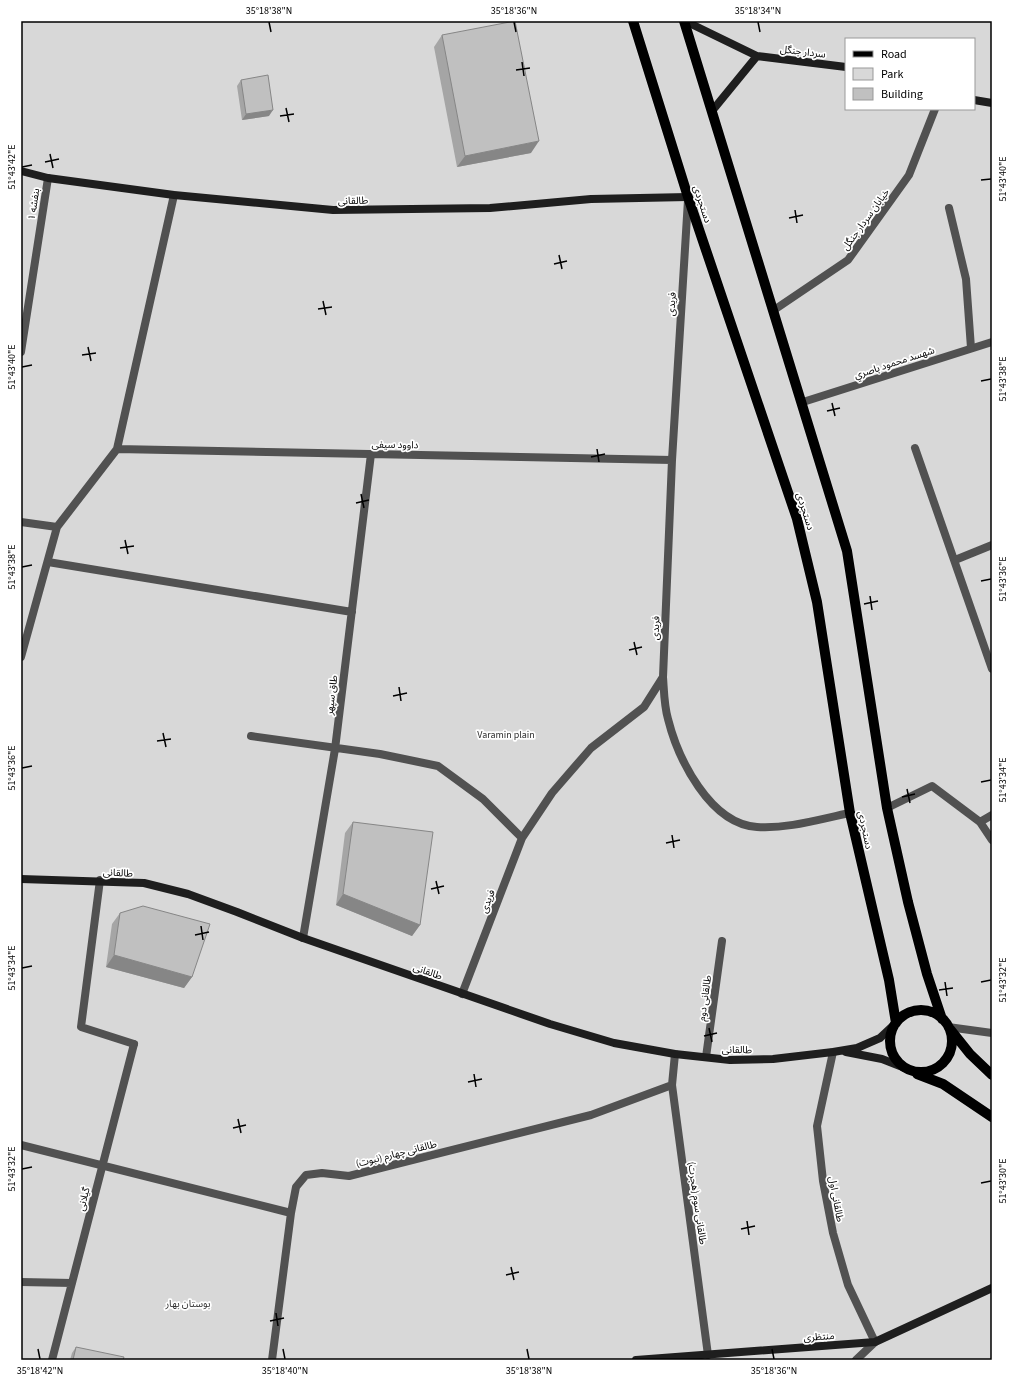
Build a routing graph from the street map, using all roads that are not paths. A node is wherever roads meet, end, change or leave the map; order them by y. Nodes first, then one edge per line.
1 (633, 21) edge
2 (684, 21) edge
3 (757, 56) junction
4 (845, 67) edge
5 (975, 100) edge
6 (992, 104) edge
7 (935, 110) edge
8 (712, 111) junction
9 (21, 171) edge
10 (48, 178) junction
11 (174, 194) junction
12 (688, 197) junction
13 (949, 208) dead end
14 (774, 310) junction
15 (992, 342) edge
16 (971, 348) junction
17 (21, 352) edge
18 (803, 402) junction
19 (915, 448) dead end
20 (118, 449) junction
21 (372, 454) junction
22 (672, 460) junction
23 (21, 522) edge
24 (57, 527) junction
25 (992, 545) edge
26 (955, 560) junction
27 (48, 562) junction
28 (352, 612) junction
29 (21, 656) edge
30 (992, 669) edge
31 (663, 677) junction
32 (251, 736) dead end
33 (335, 749) junction
34 (888, 808) junction
35 (850, 813) junction
36 (992, 815) edge
37 (980, 822) junction
38 (522, 838) junction
39 (992, 840) edge
40 (21, 879) edge
41 (100, 880) junction
42 (303, 938) junction
43 (722, 941) dead end
44 (462, 994) junction
45 (896, 1023) junction
46 (945, 1023) junction
47 (992, 1033) edge
48 (833, 1052) junction
49 (675, 1054) junction
50 (706, 1058) junction
51 (909, 1070) junction
52 (992, 1075) edge
53 (672, 1085) junction
54 (992, 1117) edge
55 (21, 1145) edge
56 (102, 1166) junction
57 (291, 1213) junction
58 (21, 1282) edge
59 (72, 1283) junction
60 (992, 1288) edge
61 (875, 1342) junction
62 (708, 1355) junction
63 (52, 1360) edge
64 (272, 1360) edge
65 (636, 1360) edge
66 (856, 1360) edge

1 - 12 main road, دستجردی
2 - 3 street, سردار جنگل
2 - 8 main road
3 - 4 street, سردار جنگل
3 - 8 street
5 - 6 street
7 - 14 street, خیابان سردار جنگل
8 - 14 main road
9 - 10 street, طالقانی
10 - 11 street, طالقانی
10 - 17 street, بنفشه ۱
11 - 12 street, طالقانی
11 - 20 street
12 - 22 street, فریدی
12 - 35 main road, دستجردی
13 - 16 street
14 - 18 main road
15 - 16 street, شهسد محمود باصري
16 - 18 street, شهسد محمود باصري
18 - 34 main road
19 - 26 street
20 - 21 street, داوود سیفی
20 - 24 street
21 - 22 street, داوود سیفی
21 - 28 street, طاق سپهر
22 - 31 street, فریدی
23 - 24 street
24 - 27 street
25 - 26 street
26 - 30 street
27 - 28 street
27 - 29 street
28 - 33 street, طاق سپهر
31 - 35 street
31 - 38 street, فریدی
32 - 33 street
33 - 38 street
33 - 42 street, طاق سپهر
34 - 37 street
34 - 46 main road
35 - 45 main road, دستجردی
36 - 37 street
37 - 39 street
38 - 44 street, فریدی
40 - 41 street, طالقانی
41 - 42 street, طالقانی
41 - 56 street, گیلانی
42 - 44 street, طالقانی
43 - 50 street, طالقانی دوم
44 - 49 street, طالقانی
45 - 46 main road
45 - 48 street, طالقانی
45 - 51 main road
46 - 47 street
46 - 51 main road
46 - 52 main road
48 - 50 street, طالقانی
48 - 51 street, طالقانی
48 - 61 street, طالقانی اول
49 - 50 street, طالقانی
49 - 53 street, طالقانی سوم (هجرت)
51 - 54 main road
53 - 57 street, طالقانی چهارم (نبوت)
53 - 62 street, طالقانی سوم (هجرت)
55 - 56 street
56 - 57 street
56 - 59 street, گیلانی
57 - 64 street, طالقانی چهارم (نبوت)
58 - 59 street
59 - 63 street, گیلانی
60 - 61 street, منتظری
61 - 62 street, منتظری
61 - 66 street
62 - 65 street, منتظری

